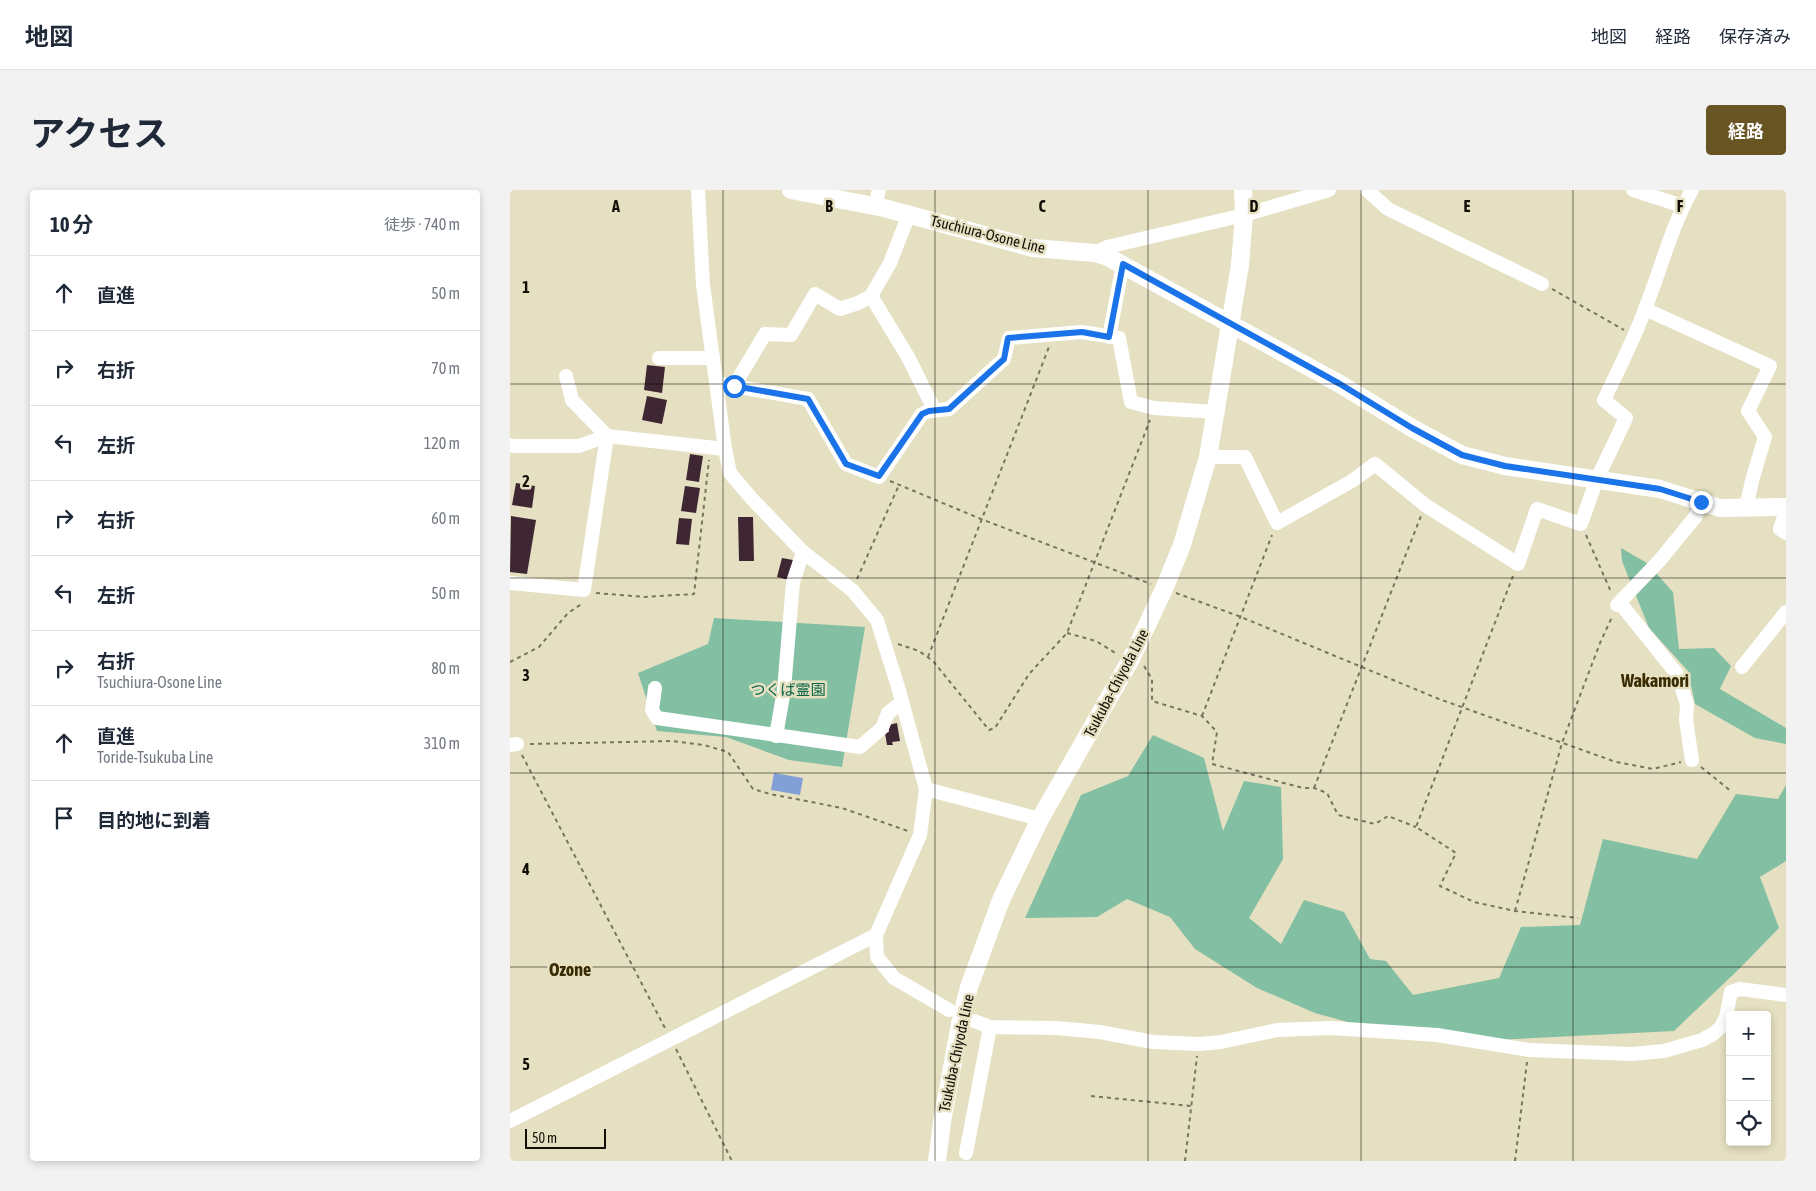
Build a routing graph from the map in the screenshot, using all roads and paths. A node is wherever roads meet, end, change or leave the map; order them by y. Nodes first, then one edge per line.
1 (698, 190) edge
2 (790, 190) edge
3 (1243, 190) edge
4 (1329, 190) edge
5 (1367, 190) edge
6 (1633, 190) edge
7 (1692, 190) edge
8 (877, 198) edge
9 (1683, 206) junction
10 (909, 214) junction
11 (1244, 215) junction
12 (1095, 253) junction
13 (1123, 264) junction
14 (1542, 284) joint
15 (871, 296) junction
16 (1645, 309) junction
17 (1230, 324) junction
18 (1054, 334) junction
19 (1634, 336) junction
20 (1109, 337) junction
21 (659, 358) dead end
22 (713, 358) junction
23 (566, 376) dead end
24 (716, 384) junction
25 (734, 386) junction
26 (1154, 408) junction
27 (935, 411) junction
28 (1216, 412) junction
29 (607, 436) junction
30 (510, 445) edge
31 (711, 447) junction
32 (725, 449) junction
33 (1208, 457) junction
34 (879, 476) junction
35 (1597, 480) junction
36 (899, 485) junction
37 (1701, 502) junction
38 (1425, 505) junction
39 (1746, 507) junction
40 (1786, 507) edge
41 (1786, 511) edge
42 (981, 520) junction
43 (1277, 523) junction
44 (1581, 524) junction
45 (1786, 533) edge
46 (803, 552) junction
47 (1094, 564) junction
48 (1518, 564) junction
49 (510, 584) edge
50 (1164, 589) junction
51 (852, 590) junction
52 (589, 596) junction
53 (1618, 604) junction
54 (1786, 612) edge
55 (1241, 617) junction
56 (1067, 633) junction
57 (882, 638) junction
58 (928, 657) junction
59 (1131, 659) junction
60 (510, 662) edge
61 (1362, 666) junction
62 (1742, 667) dead end
63 (655, 688) dead end
64 (902, 702) junction
65 (1463, 707) junction
66 (1202, 716) junction
67 (776, 736) junction
68 (1562, 743) junction
69 (513, 744) edge
70 (1692, 760) junction
71 (1314, 788) junction
72 (926, 789) junction
73 (1732, 792) dead end
74 (1040, 819) junction
75 (1416, 827) junction
76 (920, 835) junction
77 (1515, 911) junction
78 (1578, 918) dead end
79 (876, 935) junction
80 (1786, 994) edge
81 (949, 1010) dead end
82 (974, 1021) dead end
83 (990, 1027) junction
84 (671, 1039) junction
85 (1199, 1044) junction
86 (1528, 1050) junction
87 (1091, 1096) dead end
88 (1191, 1106) junction
89 (510, 1121) edge
90 (966, 1153) dead end
91 (732, 1161) edge
92 (936, 1161) edge
93 (1185, 1161) edge
94 (1515, 1161) edge

1 - 22 street
2 - 8 main road, Tsuchiura-Osone Line
3 - 11 main road, Tsukuba-Chiyoda Line
4 - 11 street
5 - 14 street
6 - 9 street
7 - 9 street
8 - 10 main road, Tsuchiura-Osone Line
9 - 16 street
10 - 12 main road, Tsuchiura-Osone Line
10 - 15 street
11 - 12 street
11 - 17 main road, Tsukuba-Chiyoda Line
12 - 13 main road, Tsuchiura-Osone Line
13 - 17 main road, Tsuchiura-Osone Line
13 - 20 street
14 - 19 path
15 - 25 street
15 - 27 street
16 - 19 street
16 - 39 street
17 - 28 main road, Tsukuba-Chiyoda Line
17 - 35 main road, Tsuchiura-Osone Line
18 - 20 street
18 - 27 street
18 - 42 path
19 - 35 street
20 - 26 street
21 - 22 street
22 - 24 street
23 - 29 street
24 - 25 street
24 - 32 street
25 - 34 street
26 - 28 street
26 - 47 path
27 - 34 street
28 - 33 main road, Tsukuba-Chiyoda Line
29 - 30 street
29 - 31 street
29 - 52 street
31 - 32 street
31 - 52 path
32 - 46 street
33 - 43 street
33 - 50 main road, Tsukuba-Chiyoda Line
34 - 36 path
35 - 37 main road, Tsuchiura-Osone Line
35 - 44 street
36 - 42 path
36 - 51 path
37 - 39 main road, Tsuchiura-Osone Line
37 - 53 street
38 - 43 street
38 - 48 street
38 - 61 path
39 - 40 main road, Tsuchiura-Osone Line
41 - 45 street
42 - 47 path
42 - 58 path
43 - 55 path
44 - 48 street
44 - 53 path
46 - 51 street
46 - 67 street
47 - 50 path
47 - 56 path
48 - 65 path
49 - 52 street
50 - 55 path
50 - 59 main road, Tsukuba-Chiyoda Line
51 - 57 street
52 - 60 path
53 - 68 path
53 - 70 street
54 - 62 street
55 - 61 path
55 - 66 path
56 - 58 path
56 - 59 path
57 - 58 path
57 - 64 street
59 - 66 path
59 - 74 main road, Tsukuba-Chiyoda Line
61 - 65 path
61 - 71 path
63 - 67 street
64 - 67 street
64 - 72 street
65 - 68 path
65 - 75 path
66 - 71 path
68 - 70 path
68 - 77 path
69 - 76 path
69 - 84 path
70 - 73 path
71 - 75 path
72 - 74 street
72 - 76 street
74 - 92 main road, Tsukuba-Chiyoda Line
75 - 77 path
76 - 79 street
77 - 78 path
79 - 81 street
79 - 84 street
80 - 86 street
82 - 83 street
83 - 85 street
83 - 90 street
84 - 89 street
84 - 91 path
85 - 86 street
85 - 88 path
86 - 94 path
87 - 88 path
88 - 93 path

